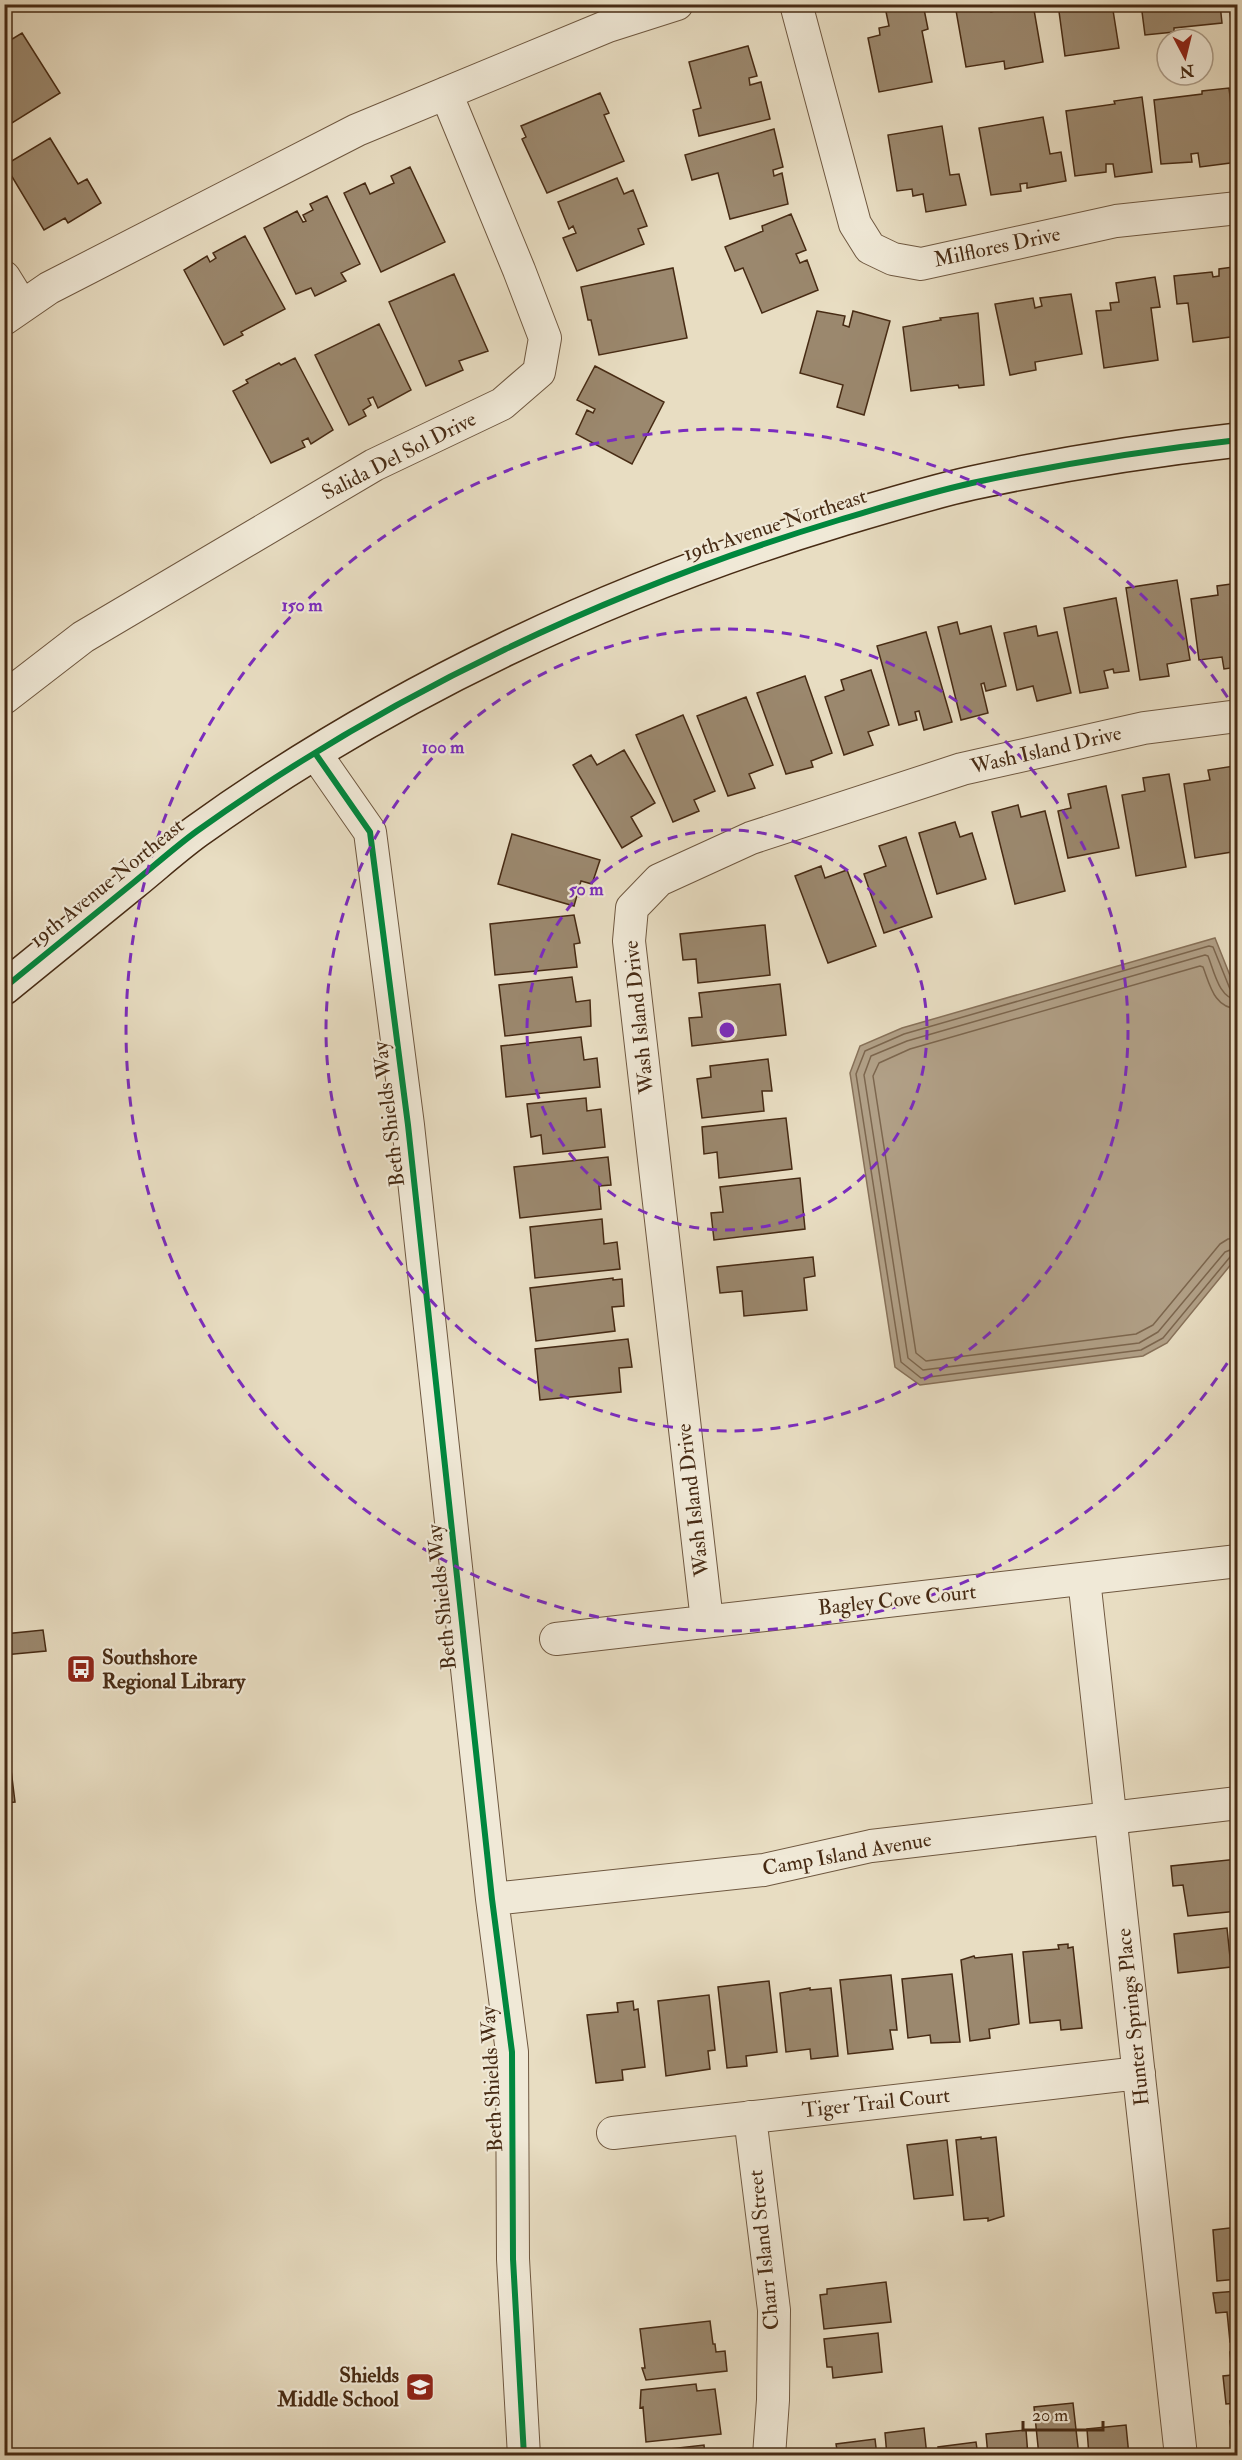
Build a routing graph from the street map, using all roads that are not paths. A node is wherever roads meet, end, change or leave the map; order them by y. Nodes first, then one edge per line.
1 (677, 4) edge
2 (796, 4) edge
3 (446, 93) junction
4 (1238, 207) edge
5 (4, 278) edge
6 (13, 313) edge
7 (1238, 440) edge
8 (4, 698) edge
9 (1238, 716) edge
10 (315, 753) junction
11 (4, 988) edge
12 (1238, 1561) edge
13 (1084, 1579) junction
14 (707, 1622) junction
15 (556, 1639) dead end
16 (1238, 1803) edge
17 (1111, 1817) junction
18 (492, 1899) junction
19 (1139, 2073) junction
20 (750, 2117) junction
21 (613, 2133) dead end
22 (524, 2456) edge
23 (768, 2456) edge
24 (1181, 2456) edge

1 - 3 street
2 - 4 street, Milflores Drive
3 - 6 street
3 - 8 street, Salida Del Sol Drive
5 - 6 street
7 - 10 street, 19th Avenue Northeast
9 - 14 street, Wash Island Drive
10 - 11 street, 19th Avenue Northeast
10 - 18 street, Beth Shields Way
12 - 13 street, Bagley Cove Court
13 - 14 street, Bagley Cove Court
13 - 17 street, Hunter Springs Place
14 - 15 street, Bagley Cove Court
16 - 17 street, Camp Island Avenue
17 - 18 street, Camp Island Avenue
17 - 19 street, Hunter Springs Place
18 - 22 street, Beth Shields Way
19 - 20 street, Tiger Trail Court
19 - 24 street, Hunter Springs Place
20 - 21 street, Tiger Trail Court
20 - 23 street, Charr Island Street

